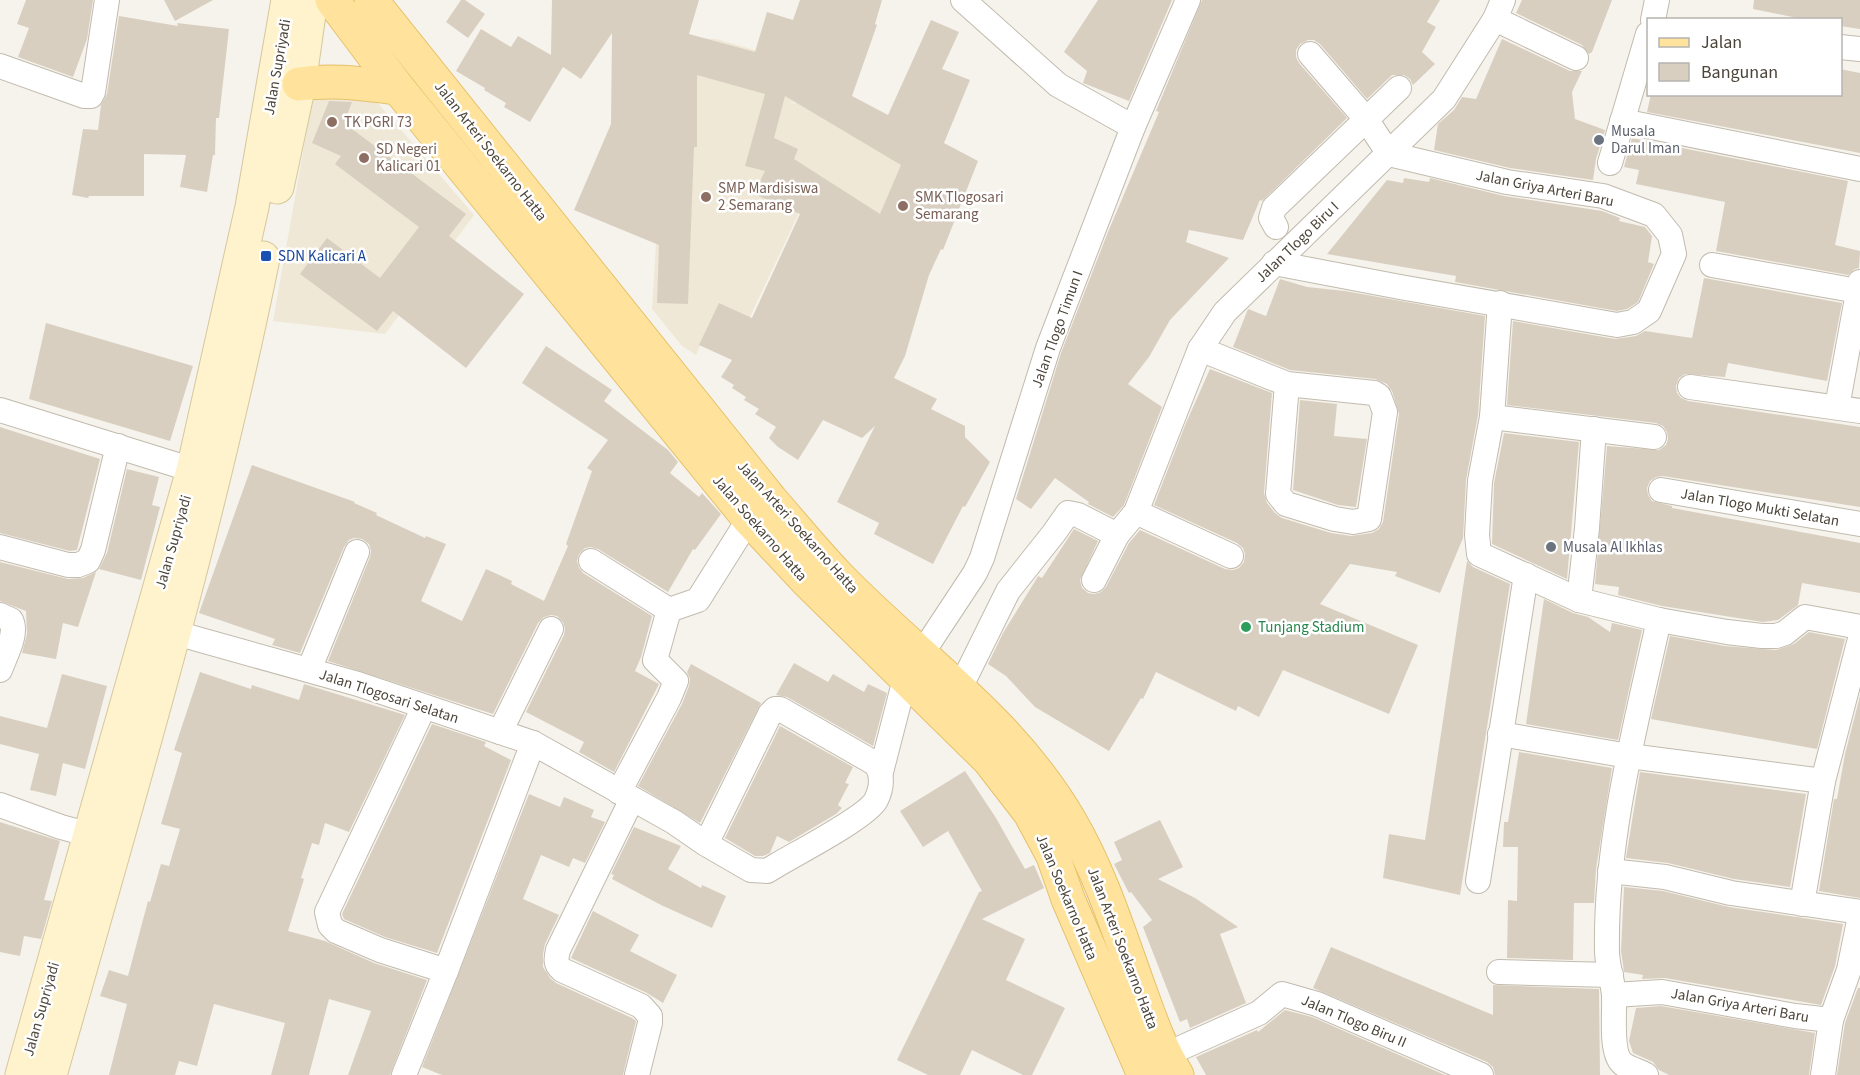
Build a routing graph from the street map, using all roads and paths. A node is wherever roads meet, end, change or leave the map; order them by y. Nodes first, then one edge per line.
1 (107, 0) edge
2 (332, 0) edge
3 (371, 0) edge
4 (963, 0) edge
5 (1188, 0) edge
6 (1657, 0) edge
7 (290, 3) edge
8 (1499, 10) edge
9 (1654, 18) edge
10 (1647, 37) edge
11 (1842, 47) edge
12 (1860, 50) edge
13 (1310, 54) dead end
14 (1576, 58) dead end
15 (0, 66) edge
16 (299, 84) junction
17 (398, 88) junction
18 (1399, 88) dead end
19 (1366, 119) junction
20 (1622, 121) junction
21 (1133, 127) junction
22 (1389, 154) junction
23 (1610, 163) dead end
24 (1860, 170) edge
25 (262, 210) junction
26 (1276, 228) dead end
27 (1274, 263) junction
28 (1712, 264) dead end
29 (1859, 287) edge
30 (1500, 303) junction
31 (1200, 349) junction
32 (1287, 384) junction
33 (1690, 387) dead end
34 (1848, 409) edge
35 (0, 410) edge
36 (1492, 417) junction
37 (1594, 429) junction
38 (1654, 437) dead end
39 (118, 446) junction
40 (193, 470) junction
41 (1661, 490) dead end
42 (1136, 512) junction
43 (749, 519) junction
44 (1860, 524) edge
45 (1117, 535) junction
46 (0, 548) edge
47 (357, 552) dead end
48 (1231, 556) dead end
49 (591, 561) dead end
50 (1526, 575) junction
51 (1094, 579) dead end
52 (1579, 600) junction
53 (669, 610) junction
54 (0, 615) edge
55 (1659, 620) junction
56 (1860, 627) edge
57 (162, 629) junction
58 (550, 629) dead end
59 (1860, 639) edge
60 (913, 666) junction
61 (0, 670) edge
62 (309, 670) junction
63 (960, 688) junction
64 (424, 707) junction
65 (500, 732) junction
66 (1500, 734) junction
67 (533, 743) junction
68 (1629, 756) junction
69 (881, 772) junction
70 (1823, 781) junction
71 (626, 795) junction
72 (0, 805) edge
73 (91, 835) junction
74 (706, 844) junction
75 (757, 872) joint
76 (1610, 872) junction
77 (1478, 881) dead end
78 (1802, 904) junction
79 (1860, 914) edge
80 (446, 971) junction
81 (1498, 972) dead end
82 (1612, 985) junction
83 (1831, 1020) junction
84 (1162, 1068) edge
85 (22, 1075) edge
86 (50, 1075) edge
87 (404, 1075) edge
88 (637, 1075) edge
89 (1481, 1075) edge
90 (1646, 1075) edge
91 (1823, 1075) edge

1 - 15 street
2 - 17 main road, Jalan Soekarno Hatta
3 - 60 main road, Jalan Arteri Soekarno Hatta
4 - 21 street
5 - 21 street, Jalan Tlogo Timun I
6 - 9 street
7 - 16 street, Jalan Supriyadi
7 - 25 street, Jalan Supriyadi
8 - 14 street
8 - 22 street, Jalan Tlogo Biru I
10 - 20 street
11 - 12 street
13 - 19 street
16 - 17 main road
16 - 25 street, Jalan Supriyadi
17 - 43 main road, Jalan Soekarno Hatta
18 - 19 street
19 - 22 street
19 - 26 street
20 - 23 street
20 - 24 street
21 - 60 street, Jalan Tlogo Timun I
22 - 27 street, Jalan Tlogo Biru I
22 - 30 street, Jalan Griya Arteri Baru
25 - 40 street, Jalan Supriyadi
25 - 57 street, Jalan Supriyadi
27 - 30 street, Jalan Griya Arteri Baru
27 - 31 street, Jalan Tlogo Biru I
28 - 29 street
29 - 34 street
30 - 36 street
31 - 32 street
31 - 42 street, Jalan Tlogo Biru I
32 - 32 street
33 - 34 street
35 - 39 street
36 - 37 street
36 - 50 street
37 - 38 street
37 - 52 street
39 - 40 street
39 - 46 street
40 - 57 street, Jalan Supriyadi
41 - 44 street, Jalan Tlogo Mukti Selatan
42 - 45 street, Jalan Tlogo Biru I
42 - 48 street
43 - 53 street
43 - 60 main road, Jalan Soekarno Hatta
45 - 51 street, Jalan Tlogo Biru I
45 - 63 street
47 - 62 street
49 - 53 street
50 - 52 street
50 - 66 street
52 - 55 street
53 - 71 street
54 - 61 street
55 - 56 street
55 - 68 street
57 - 62 street, Jalan Tlogosari Selatan
57 - 73 street, Jalan Supriyadi
57 - 86 street, Jalan Supriyadi
58 - 65 street
59 - 70 street
60 - 63 main road, Jalan Arteri Soekarno Hatta
60 - 69 street, Jalan Tlogo Timun I
60 - 84 main road, Jalan Soekarno Hatta
62 - 64 street, Jalan Tlogosari Selatan
63 - 84 main road, Jalan Arteri Soekarno Hatta
64 - 65 street, Jalan Tlogosari Selatan
64 - 80 street
65 - 67 street, Jalan Tlogosari Selatan
66 - 68 street
66 - 77 street
67 - 71 street, Jalan Tlogosari Selatan
67 - 80 street
68 - 70 street
68 - 76 street
69 - 74 street
69 - 75 street, Jalan Tlogo Timun I
70 - 78 street
71 - 74 street, Jalan Tlogosari Selatan
71 - 88 street
72 - 73 street
73 - 85 street, Jalan Supriyadi
74 - 75 street, Jalan Tlogosari Selatan
76 - 78 street
76 - 82 street
78 - 79 street
79 - 83 street
80 - 87 street
81 - 82 street, Jalan Griya Arteri Baru
82 - 83 street, Jalan Griya Arteri Baru
82 - 90 street
83 - 91 street
84 - 89 street, Jalan Tlogo Biru II

